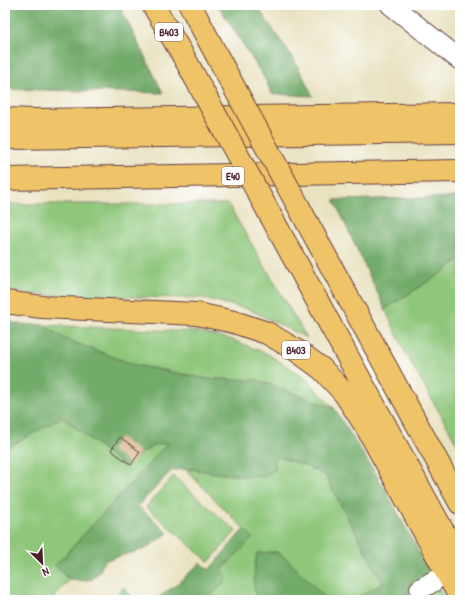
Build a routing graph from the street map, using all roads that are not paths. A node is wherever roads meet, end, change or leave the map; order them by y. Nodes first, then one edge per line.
1 (153, 5) edge
2 (190, 5) edge
3 (391, 5) edge
4 (460, 60) edge
5 (460, 114) edge
6 (5, 119) edge
7 (460, 132) edge
8 (5, 138) edge
9 (460, 171) edge
10 (5, 179) edge
11 (5, 302) edge
12 (460, 503) edge
13 (460, 562) edge
14 (460, 597) edge

1 - 13 highway, B403, bridge
2 - 12 highway, B403, bridge
3 - 4 street
5 - 6 highway
7 - 8 highway
9 - 10 highway, E40
11 - 14 highway, B403

